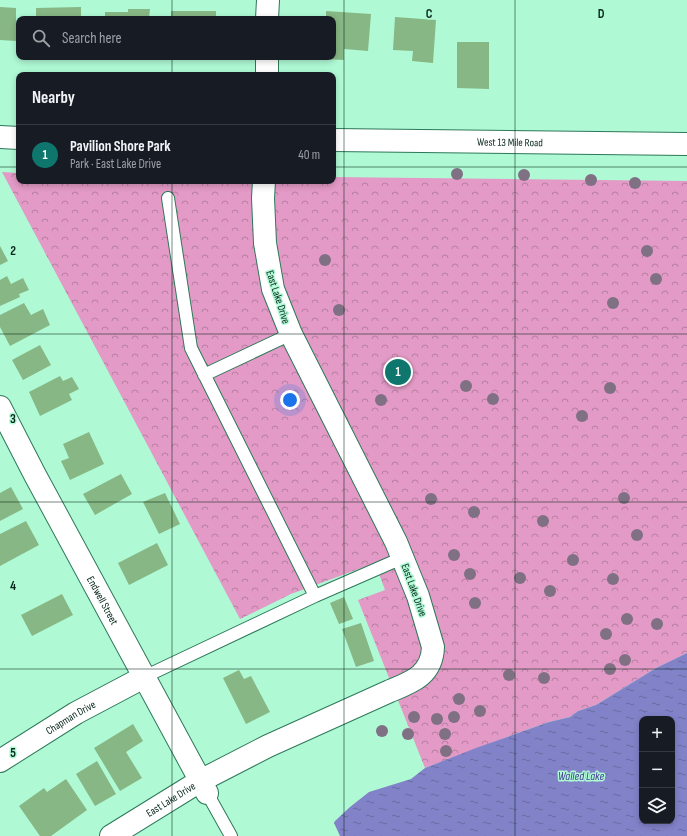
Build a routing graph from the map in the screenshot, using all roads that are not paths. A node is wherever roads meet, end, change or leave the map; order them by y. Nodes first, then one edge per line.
1 (268, 0) edge
2 (267, 16) edge
3 (267, 60) edge
4 (266, 72) edge
5 (0, 137) edge
6 (16, 138) edge
7 (336, 140) edge
8 (687, 144) edge
9 (264, 184) edge
10 (168, 198) dead end
11 (291, 334) junction
12 (204, 375) junction
13 (0, 407) edge
14 (402, 558) junction
15 (316, 596) junction
16 (144, 677) junction
17 (0, 762) edge
18 (204, 787) junction
19 (111, 836) edge
20 (231, 836) edge

1 - 2 street
3 - 4 street
5 - 6 street
7 - 8 street, West 13 Mile Road
9 - 11 street, East Lake Drive
10 - 12 lane
11 - 12 lane
11 - 14 street, East Lake Drive
12 - 15 lane
13 - 16 street, Endwell Street
14 - 15 lane
14 - 18 street, East Lake Drive
15 - 16 lane
16 - 17 street, Chapman Drive
16 - 18 street, Endwell Street
18 - 19 street, East Lake Drive
18 - 20 lane

